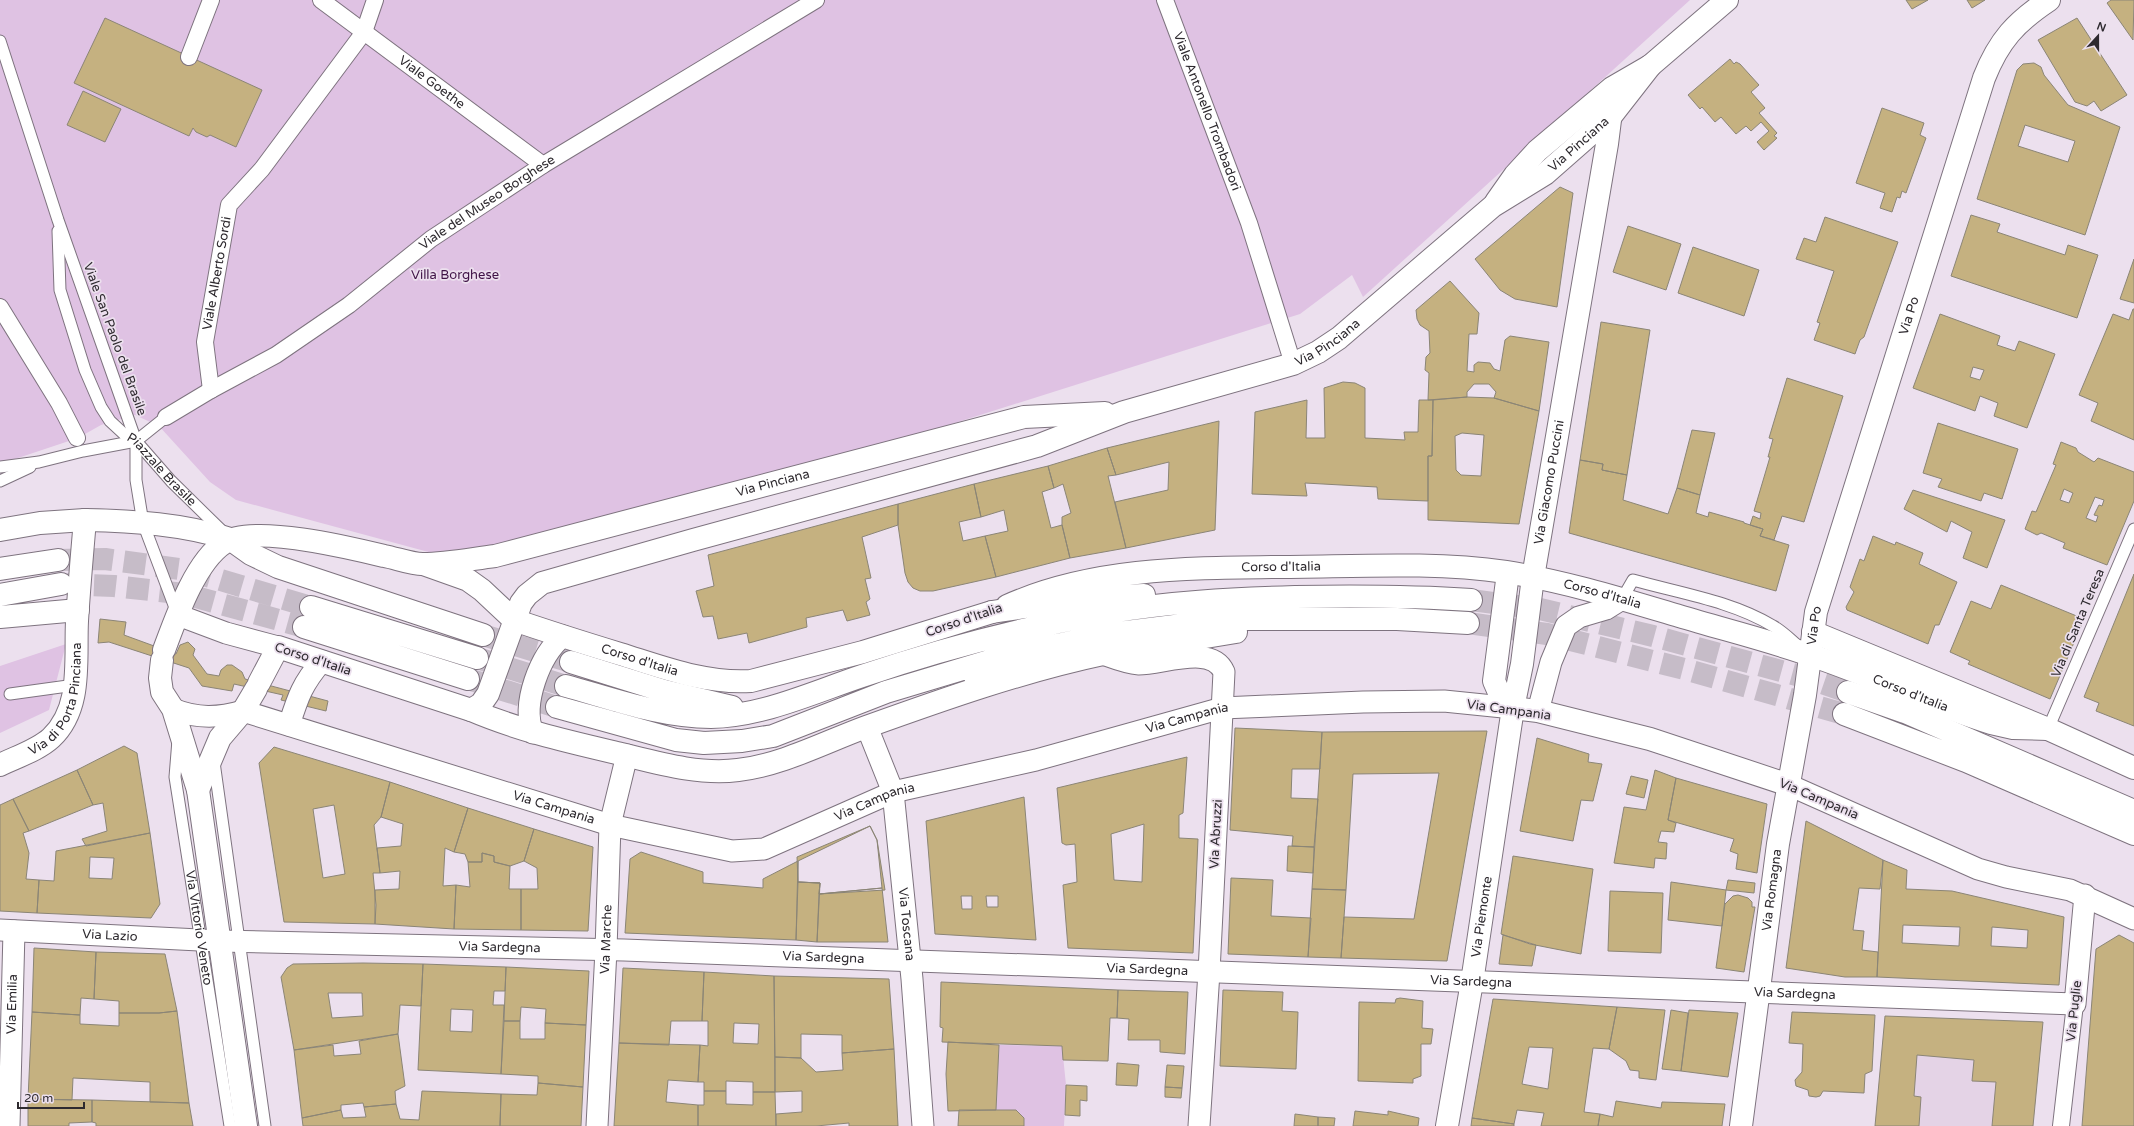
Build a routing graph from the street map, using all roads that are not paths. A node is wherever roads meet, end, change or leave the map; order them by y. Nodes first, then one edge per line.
1 (211, 0) edge
2 (321, 0) edge
3 (375, 0) edge
4 (816, 0) edge
5 (1165, 0) edge
6 (1727, 0) edge
7 (2049, 0) edge
8 (364, 32) junction
9 (0, 41) edge
10 (189, 57) dead end
11 (1650, 66) junction
12 (1612, 88) junction
13 (1611, 116) junction
14 (543, 165) junction
15 (1493, 206) junction
16 (58, 220) junction
17 (0, 307) edge
18 (1293, 364) junction
19 (211, 390) junction
20 (1124, 412) junction
21 (166, 417) joint
22 (78, 438) dead end
23 (136, 440) junction
24 (39, 462) junction
25 (0, 467) edge
26 (0, 481) edge
27 (85, 520) junction
28 (143, 523) junction
29 (2134, 529) edge
30 (0, 530) edge
31 (230, 539) junction
32 (58, 560) tunnel mouth
33 (422, 564) junction
34 (0, 569) edge
35 (1508, 573) junction
36 (1533, 577) junction
37 (61, 584) tunnel mouth
38 (0, 594) edge
39 (1229, 599) junction
40 (1471, 600) tunnel mouth
41 (1622, 600) junction
42 (78, 610) junction
43 (992, 612) junction
44 (178, 615) junction
45 (0, 617) edge
46 (1317, 619) junction
47 (514, 620) junction
48 (1468, 623) tunnel mouth
49 (1813, 632) junction
50 (483, 635) tunnel mouth
51 (563, 636) junction
52 (278, 647) junction
53 (1103, 654) junction
54 (1810, 655) junction
55 (477, 658) tunnel mouth
56 (322, 661) junction
57 (571, 662) tunnel mouth
58 (1042, 668) junction
59 (468, 679) tunnel mouth
60 (920, 683) junction
61 (75, 686) junction
62 (566, 686) tunnel mouth
63 (1848, 692) tunnel mouth
64 (10, 694) dead end
65 (557, 706) tunnel mouth
66 (1222, 708) junction
67 (1513, 708) junction
68 (173, 709) junction
69 (758, 709) junction
70 (243, 710) junction
71 (472, 710) junction
72 (1538, 711) junction
73 (1844, 714) tunnel mouth
74 (289, 725) junction
75 (867, 727) junction
76 (2048, 729) junction
77 (179, 730) junction
78 (533, 732) junction
79 (1986, 748) junction
80 (213, 753) junction
81 (627, 755) junction
82 (0, 765) edge
83 (2134, 768) edge
84 (1788, 785) junction
85 (198, 790) junction
86 (894, 792) junction
87 (2134, 795) edge
88 (2134, 811) edge
89 (610, 825) junction
90 (2134, 834) edge
91 (2085, 895) junction
92 (2134, 919) edge
93 (7, 930) edge
94 (220, 941) junction
95 (606, 950) junction
96 (910, 961) junction
97 (1209, 972) junction
98 (1472, 982) junction
99 (1759, 992) junction
100 (2075, 1004) junction
101 (9, 1126) edge
102 (230, 1126) edge
103 (246, 1126) edge
104 (265, 1126) edge
105 (597, 1126) edge
106 (923, 1126) edge
107 (1199, 1126) edge
108 (1447, 1126) edge
109 (1741, 1126) edge
110 (2061, 1126) edge

1 - 10 street
2 - 8 street, Viale Goethe
3 - 8 street
4 - 14 street, Viale del Museo Borghese
5 - 18 street, Viale Antonello Trombadori
6 - 11 main road, Via Pinciana
7 - 49 main road, Via Po
8 - 14 street, Viale Goethe
8 - 19 street, Viale Alberto Sordi
9 - 16 lane, Viale San Paolo del Brasile
11 - 12 main road, Via Pinciana
11 - 13 main road, Via Pinciana
12 - 13 main road, Via Giacomo Puccini
12 - 15 main road, Via Pinciana
13 - 15 main road, Via Pinciana
13 - 36 main road, Via Giacomo Puccini
14 - 19 street, Viale del Museo Borghese
15 - 18 main road, Via Pinciana
16 - 23 lane, Viale San Paolo del Brasile
16 - 23 lane, Viale San Paolo del Brasile
17 - 22 street
18 - 20 main road, Via Pinciana
19 - 21 street, Viale del Museo Borghese
20 - 33 main road, Via Pinciana
20 - 47 main road, Via Pinciana
21 - 23 lane
23 - 24 lane
23 - 28 lane, Piazzale Brasile
23 - 31 lane, Piazzale Brasile
24 - 25 lane
24 - 26 lane
27 - 28 main road, Piazzale Brasile
27 - 30 main road, Piazzale Brasile
27 - 42 main road
28 - 31 main road, Piazzale Brasile
28 - 44 lane, Piazzale Brasile
29 - 76 lane, Via di Santa Teresa
31 - 33 main road, Corso d'Italia
31 - 44 main road
31 - 50 main road
32 - 34 main road
33 - 47 main road, Corso d'Italia
35 - 36 main road, Corso d'Italia
35 - 43 main road, Corso d'Italia
35 - 67 main road
36 - 41 main road, Corso d'Italia
36 - 67 main road, Via Giacomo Puccini
37 - 38 main road
39 - 40 main road, Corso d'Italia
39 - 43 main road
39 - 69 main road, Corso d'Italia
41 - 54 main road, Corso d'Italia
41 - 72 street
42 - 45 main road
42 - 61 main road, Via di Porta Pinciana
43 - 51 main road, Corso d'Italia
44 - 52 street, Corso d'Italia
44 - 68 main road, Via Vittorio Veneto
46 - 48 main road
46 - 53 main road, Corso d'Italia
46 - 60 main road
47 - 51 main road, Corso d'Italia
47 - 71 main road
49 - 54 main road, Via Po
49 - 76 main road, Corso d'Italia
51 - 78 street
52 - 56 main road, Corso d'Italia
52 - 70 main road
53 - 58 main road, Corso d'Italia
53 - 66 street, Via Abruzzi
54 - 76 main road, Corso d'Italia
54 - 84 main road, Via Romagna
55 - 59 main road
56 - 71 main road, Corso d'Italia
56 - 74 street
57 - 69 main road
58 - 60 main road
58 - 75 main road, Corso d'Italia
60 - 65 main road
61 - 64 lane
61 - 82 main road, Via di Porta Pinciana
62 - 69 main road, Corso d'Italia
63 - 79 main road, Corso d'Italia
66 - 67 street, Via Campania
66 - 86 street, Via Campania
66 - 97 street, Via Abruzzi
67 - 72 main road, Via Campania
67 - 98 main road, Via Piemonte
68 - 70 street
68 - 77 main road, Via Vittorio Veneto
70 - 74 street, Via Campania
70 - 80 main road
71 - 78 main road, Corso d'Italia
72 - 84 main road, Via Campania
73 - 90 main road
74 - 89 street, Via Campania
75 - 81 main road, Corso d'Italia
75 - 86 street, Via Toscana
76 - 83 main road, Corso d'Italia
77 - 85 main road, Via Vittorio Veneto
77 - 94 lane, Via Vittorio Veneto
78 - 81 main road, Corso d'Italia
79 - 87 main road
79 - 88 main road, Corso d'Italia
80 - 85 main road
80 - 94 lane, Via Vittorio Veneto
81 - 89 street, Via Marche
84 - 91 street, Via Campania
84 - 99 main road, Via Romagna
85 - 94 main road, Via Vittorio Veneto
86 - 89 street, Via Campania
86 - 96 street, Via Toscana
89 - 95 street, Via Marche
91 - 92 street, Via Campania
91 - 100 street, Via Puglie
93 - 94 street, Via Lazio
93 - 101 street, Via Emilia
94 - 95 street, Via Sardegna
94 - 102 lane, Via Vittorio Veneto
94 - 103 main road, Via Vittorio Veneto
94 - 104 lane, Via Vittorio Veneto
95 - 96 street, Via Sardegna
95 - 105 street, Via Marche
96 - 97 street, Via Sardegna
96 - 106 street, Via Toscana
97 - 98 street, Via Sardegna
97 - 107 street, Via Abruzzi
98 - 99 street, Via Sardegna
98 - 108 main road, Via Piemonte
99 - 100 street, Via Sardegna
99 - 109 main road, Via Romagna
100 - 110 street, Via Puglie

